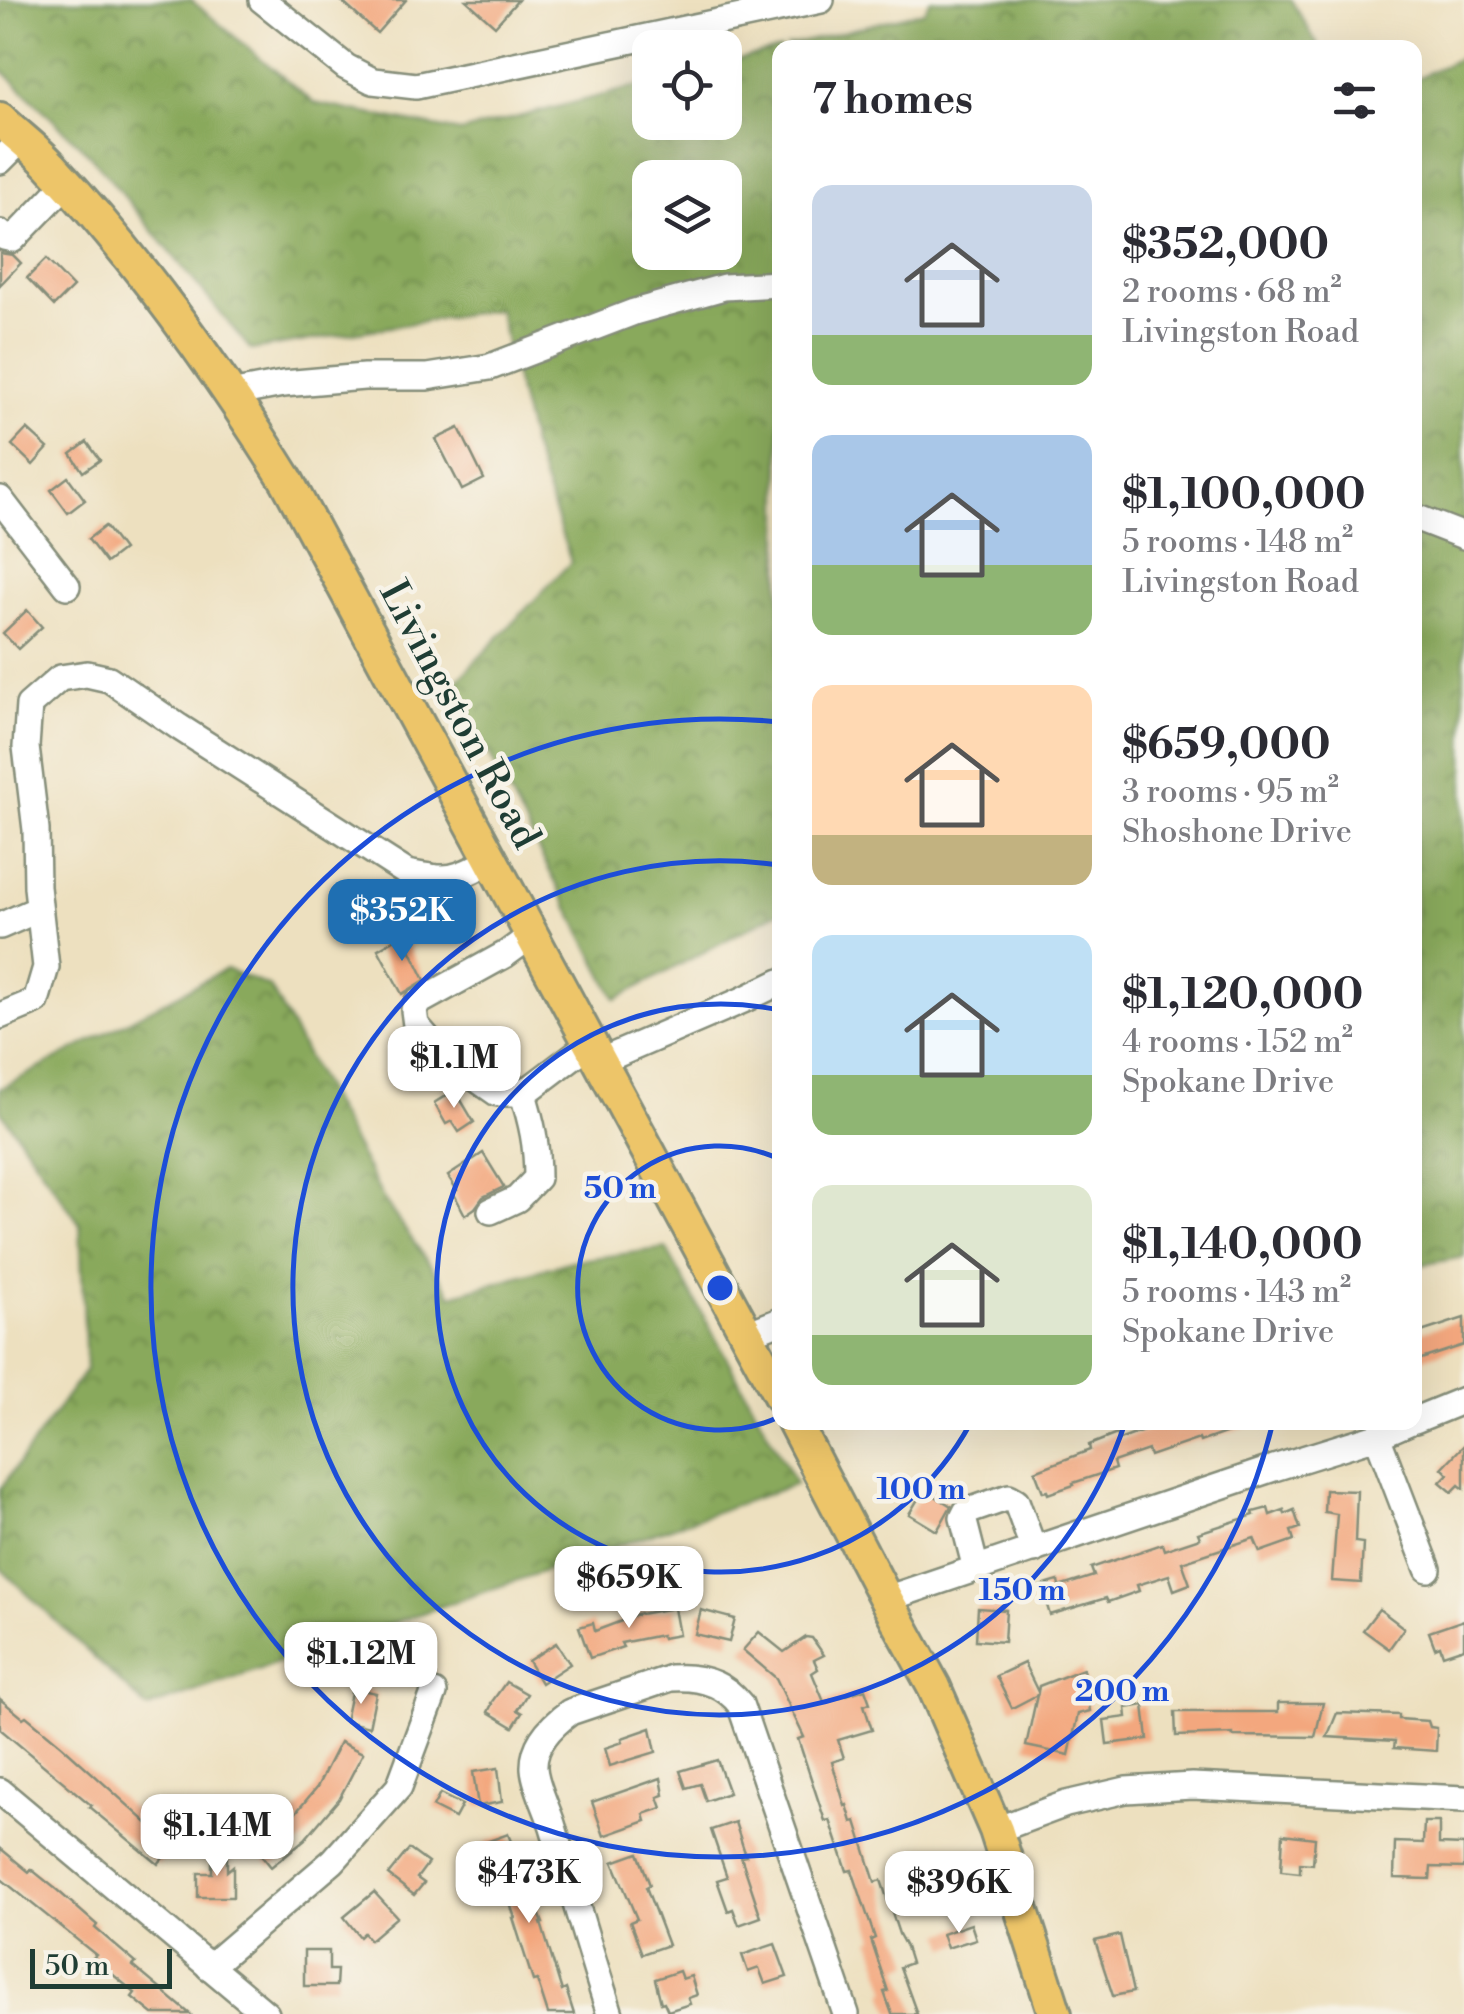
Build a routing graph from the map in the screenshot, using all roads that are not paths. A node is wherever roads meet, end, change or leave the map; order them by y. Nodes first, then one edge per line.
1 (262, 0) edge
2 (821, 0) edge
3 (7, 140) edge
4 (66, 184) junction
5 (0, 233) edge
6 (772, 284) edge
7 (230, 394) junction
8 (0, 499) edge
9 (1422, 520) edge
10 (1464, 536) edge
11 (67, 586) dead end
12 (492, 860) junction
13 (40, 909) junction
14 (0, 926) edge
15 (532, 935) junction
16 (772, 986) edge
17 (0, 1016) edge
18 (594, 1052) junction
19 (522, 1091) junction
20 (491, 1211) dead end
21 (772, 1324) edge
22 (746, 1334) junction
23 (772, 1381) edge
24 (1464, 1400) edge
25 (1422, 1417) edge
26 (798, 1430) edge
27 (1391, 1430) edge
28 (1377, 1436) junction
29 (1034, 1550) junction
30 (976, 1568) junction
31 (1428, 1569) dead end
32 (886, 1600) junction
33 (434, 1693) dead end
34 (0, 1790) edge
35 (1464, 1799) edge
36 (996, 1830) junction
37 (210, 1967) junction
38 (266, 2014) edge
39 (610, 2014) edge
40 (846, 2014) edge
41 (1055, 2014) edge

1 - 2 street
3 - 4 main road, Livingston Road
4 - 5 street
4 - 7 main road, Livingston Road
6 - 7 street
7 - 12 main road, Livingston Road
8 - 11 street
9 - 10 street
12 - 13 street
12 - 15 main road, Livingston Road
13 - 14 street
13 - 17 street
15 - 18 main road, Livingston Road
15 - 19 street
16 - 18 street
18 - 19 street
18 - 22 main road, Livingston Road
19 - 20 street
21 - 22 street
22 - 23 main road, Livingston Road
24 - 25 street
26 - 32 main road
27 - 28 street
28 - 29 street
28 - 31 street
29 - 30 street
29 - 30 street
30 - 32 street
32 - 36 main road
33 - 37 street
34 - 37 street
35 - 36 street
36 - 41 main road
37 - 38 street
39 - 40 street

